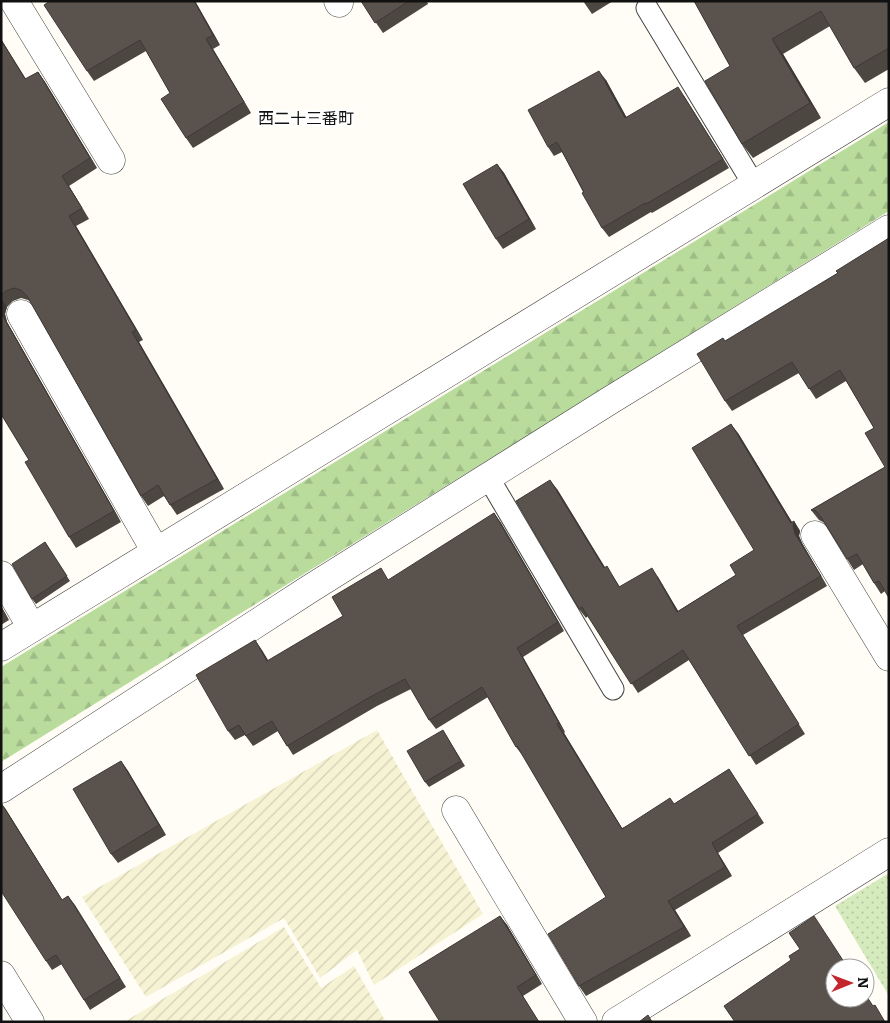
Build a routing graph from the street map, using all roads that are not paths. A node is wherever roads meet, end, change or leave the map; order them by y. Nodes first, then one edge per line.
1 (14, 1) edge
2 (647, 8) dead end
3 (889, 102) edge
4 (111, 160) dead end
5 (754, 185) junction
6 (889, 229) edge
7 (21, 314) dead end
8 (488, 477) junction
9 (815, 535) dead end
10 (156, 552) junction
11 (1, 575) edge
12 (32, 628) junction
13 (1, 647) edge
14 (889, 657) edge
15 (613, 689) dead end
16 (1, 790) edge
17 (456, 810) dead end
18 (889, 852) edge
19 (1, 975) edge
20 (30, 1022) edge
21 (583, 1022) edge
22 (616, 1022) edge

1 - 4 street
2 - 5 lane
3 - 5 street
5 - 10 street
6 - 8 street
7 - 10 street
8 - 15 lane
8 - 16 street
9 - 14 street
10 - 12 street
11 - 12 street
12 - 13 street
17 - 21 street
18 - 22 street
19 - 20 street

